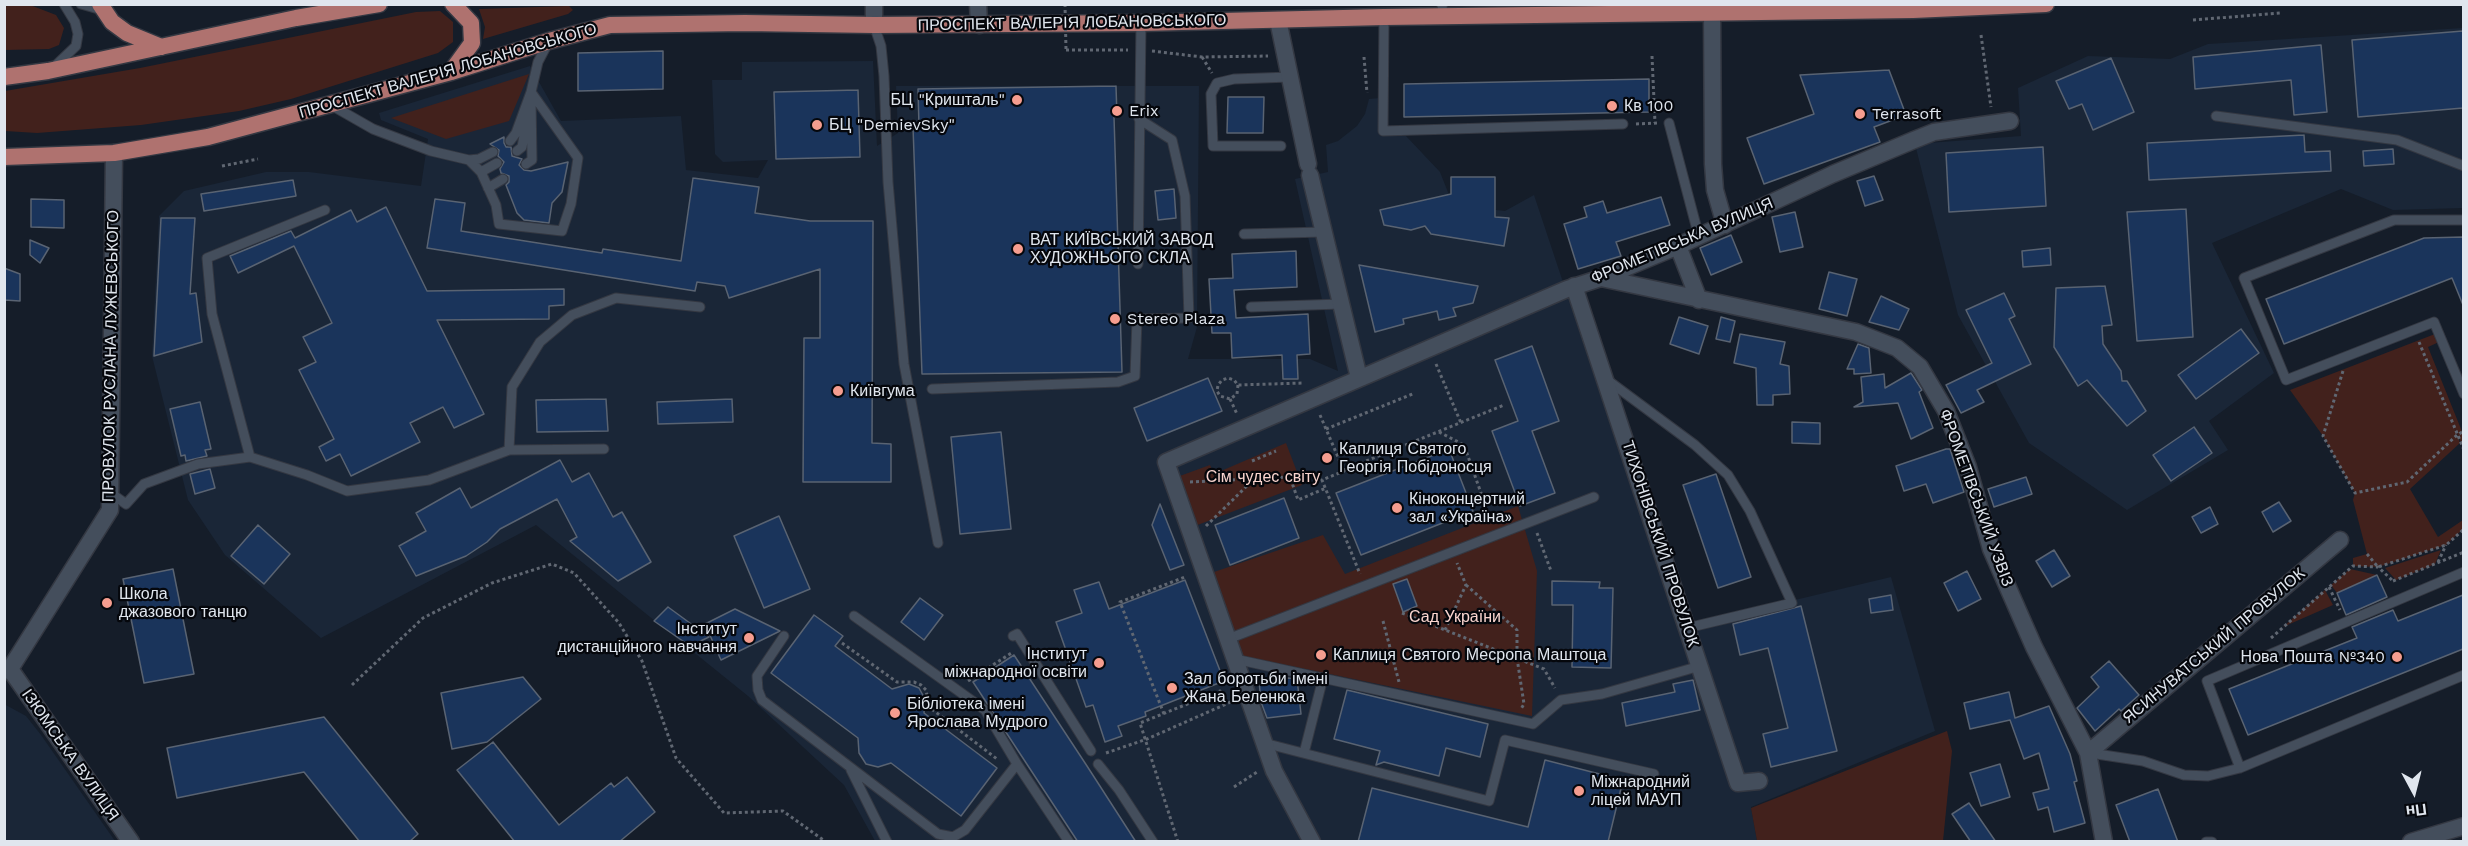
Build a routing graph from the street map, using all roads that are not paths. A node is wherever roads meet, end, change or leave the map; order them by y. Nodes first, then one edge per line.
1 (64, 4) edge
2 (81, 4) edge
3 (379, 4) edge
4 (453, 4) edge
5 (874, 4) edge
6 (978, 4) edge
7 (2046, 4) edge
8 (101, 7) edge
9 (1442, 10) edge
10 (1712, 13) junction
11 (1384, 17) junction
12 (1278, 20) junction
13 (1141, 23) junction
14 (874, 25) junction
15 (979, 25) junction
16 (549, 40) junction
17 (161, 47) junction
18 (48, 71) junction
19 (451, 72) junction
20 (1290, 76) junction
21 (4, 77) edge
22 (531, 93) junction
23 (331, 105) junction
24 (2216, 116) dead end
25 (1139, 119) junction
26 (2010, 120) dead end
27 (1669, 123) road end
28 (1623, 124) road end
29 (510, 141) dead end
30 (1281, 146) dead end
31 (517, 151) dead end
32 (493, 152) dead end
33 (114, 153) junction
34 (4, 157) edge
35 (469, 160) junction
36 (497, 163) dead end
37 (526, 164) dead end
38 (2463, 166) edge
39 (481, 172) junction
40 (503, 179) dead end
41 (488, 188) junction
42 (325, 210) dead end
43 (2463, 220) edge
44 (1725, 225) junction
45 (1324, 232) junction
46 (1244, 234) dead end
47 (1699, 237) junction
48 (1678, 246) junction
49 (1138, 264) dead end
50 (1602, 278) junction
51 (1574, 286) junction
52 (1699, 300) junction
53 (1341, 304) junction
54 (700, 307) dead end
55 (1251, 307) dead end
56 (1359, 378) junction
57 (1605, 379) junction
58 (932, 389) dead end
59 (2463, 394) edge
60 (604, 449) dead end
61 (509, 450) junction
62 (250, 457) junction
63 (112, 494) junction
64 (1594, 497) dead end
65 (2340, 540) dead end
66 (938, 543) dead end
67 (2463, 572) edge
68 (854, 615) dead end
69 (1687, 628) junction
70 (784, 636) dead end
71 (1014, 636) dead end
72 (1228, 639) junction
73 (1235, 659) junction
74 (1700, 666) junction
75 (7, 670) edge
76 (2463, 675) edge
77 (1323, 678) junction
78 (1264, 743) junction
79 (1091, 751) dead end
80 (1304, 753) junction
81 (2088, 753) junction
82 (1017, 764) junction
83 (1098, 764) dead end
84 (850, 768) junction
85 (2240, 768) junction
86 (1654, 774) dead end
87 (1759, 782) dead end
88 (2463, 826) edge
89 (2419, 840) edge
90 (131, 842) edge
91 (887, 842) edge
92 (1069, 842) edge
93 (1153, 842) edge
94 (1312, 842) edge
95 (2104, 842) edge
96 (2206, 842) edge
97 (2212, 842) edge

1 - 18 lane
2 - 8 lane
3 - 17 main road
4 - 19 main road
5 - 14 street
6 - 15 street
7 - 10 main road, ПРОСПЕКТ ВАЛЕРІЯ ЛОБАНОВСЬКОГО
8 - 17 main road
9 - 10 main road, ПРОСПЕКТ ВАЛЕРІЯ ЛОБАНОВСЬКОГО
9 - 11 main road, ПРОСПЕКТ ВАЛЕРІЯ ЛОБАНОВСЬКОГО
10 - 44 street
11 - 12 main road, ПРОСПЕКТ ВАЛЕРІЯ ЛОБАНОВСЬКОГО
11 - 28 lane
12 - 13 main road, ПРОСПЕКТ ВАЛЕРІЯ ЛОБАНОВСЬКОГО
12 - 20 street
13 - 15 main road, ПРОСПЕКТ ВАЛЕРІЯ ЛОБАНОВСЬКОГО
13 - 25 lane
14 - 15 main road, ПРОСПЕКТ ВАЛЕРІЯ ЛОБАНОВСЬКОГО
14 - 16 main road, ПРОСПЕКТ ВАЛЕРІЯ ЛОБАНОВСЬКОГО
14 - 66 lane
16 - 19 main road, ПРОСПЕКТ ВАЛЕРІЯ ЛОБАНОВСЬКОГО
16 - 22 lane
17 - 18 main road
18 - 21 main road
19 - 23 main road, ПРОСПЕКТ ВАЛЕРІЯ ЛОБАНОВСЬКОГО
20 - 30 lane
20 - 45 street
22 - 29 lane
22 - 31 lane
22 - 37 lane
22 - 41 lane
23 - 33 main road, ПРОСПЕКТ ВАЛЕРІЯ ЛОБАНОВСЬКОГО
23 - 35 lane
24 - 38 lane
25 - 49 lane
25 - 58 lane
26 - 44 street, ФРОМЕТІВСЬКА ВУЛИЦЯ
27 - 47 lane
32 - 35 lane
33 - 34 main road, ПРОСПЕКТ ВАЛЕРІЯ ЛОБАНОВСЬКОГО
33 - 63 street, ПРОВУЛОК РУСЛАНА ЛУЖЕВСЬКОГО
35 - 39 lane
36 - 39 lane
39 - 41 lane
40 - 41 lane
42 - 62 lane
43 - 59 lane
44 - 47 street, ФРОМЕТІВСЬКА ВУЛИЦЯ
45 - 46 lane
45 - 53 street
47 - 48 street, ФРОМЕТІВСЬКА ВУЛИЦЯ
48 - 50 street, ФРОМЕТІВСЬКА ВУЛИЦЯ
48 - 52 street
50 - 51 street, ФРОМЕТІВСЬКА ВУЛИЦЯ
50 - 52 street, ФРОМЕТІВСЬКИЙ УЗВІЗ
51 - 56 street, ФРОМЕТІВСЬКА ВУЛИЦЯ
51 - 57 street, ТИХОНІВСЬКИЙ ПРОВУЛОК
52 - 81 street, ФРОМЕТІВСЬКИЙ УЗВІЗ
53 - 55 lane
53 - 56 street
54 - 61 lane
56 - 72 street, ФРОМЕТІВСЬКА ВУЛИЦЯ
57 - 69 street, ТИХОНІВСЬКИЙ ПРОВУЛОК
57 - 69 lane
60 - 61 lane
61 - 62 lane
62 - 63 lane
63 - 75 street, ПРОВУЛОК РУСЛАНА ЛУЖЕВСЬКОГО
64 - 72 lane
65 - 81 street, ЯСИНУВАТСЬКИЙ ПРОВУЛОК
67 - 85 lane
68 - 82 lane
69 - 74 street, ТИХОНІВСЬКИЙ ПРОВУЛОК
70 - 84 lane
71 - 79 lane
72 - 73 street, ФРОМЕТІВСЬКА ВУЛИЦЯ
73 - 77 lane
73 - 78 street, ФРОМЕТІВСЬКА ВУЛИЦЯ
74 - 77 lane
74 - 87 street, ТИХОНІВСЬКИЙ ПРОВУЛОК
75 - 90 street, ІЗЮМСЬКА ВУЛИЦЯ
76 - 85 lane
77 - 80 lane
78 - 80 lane
78 - 94 street, ФРОМЕТІВСЬКА ВУЛИЦЯ
80 - 86 lane
81 - 85 lane
81 - 95 street, ФРОМЕТІВСЬКИЙ УЗВІЗ
82 - 84 lane
82 - 92 lane
83 - 93 lane
84 - 91 lane
88 - 89 street
96 - 97 lane

